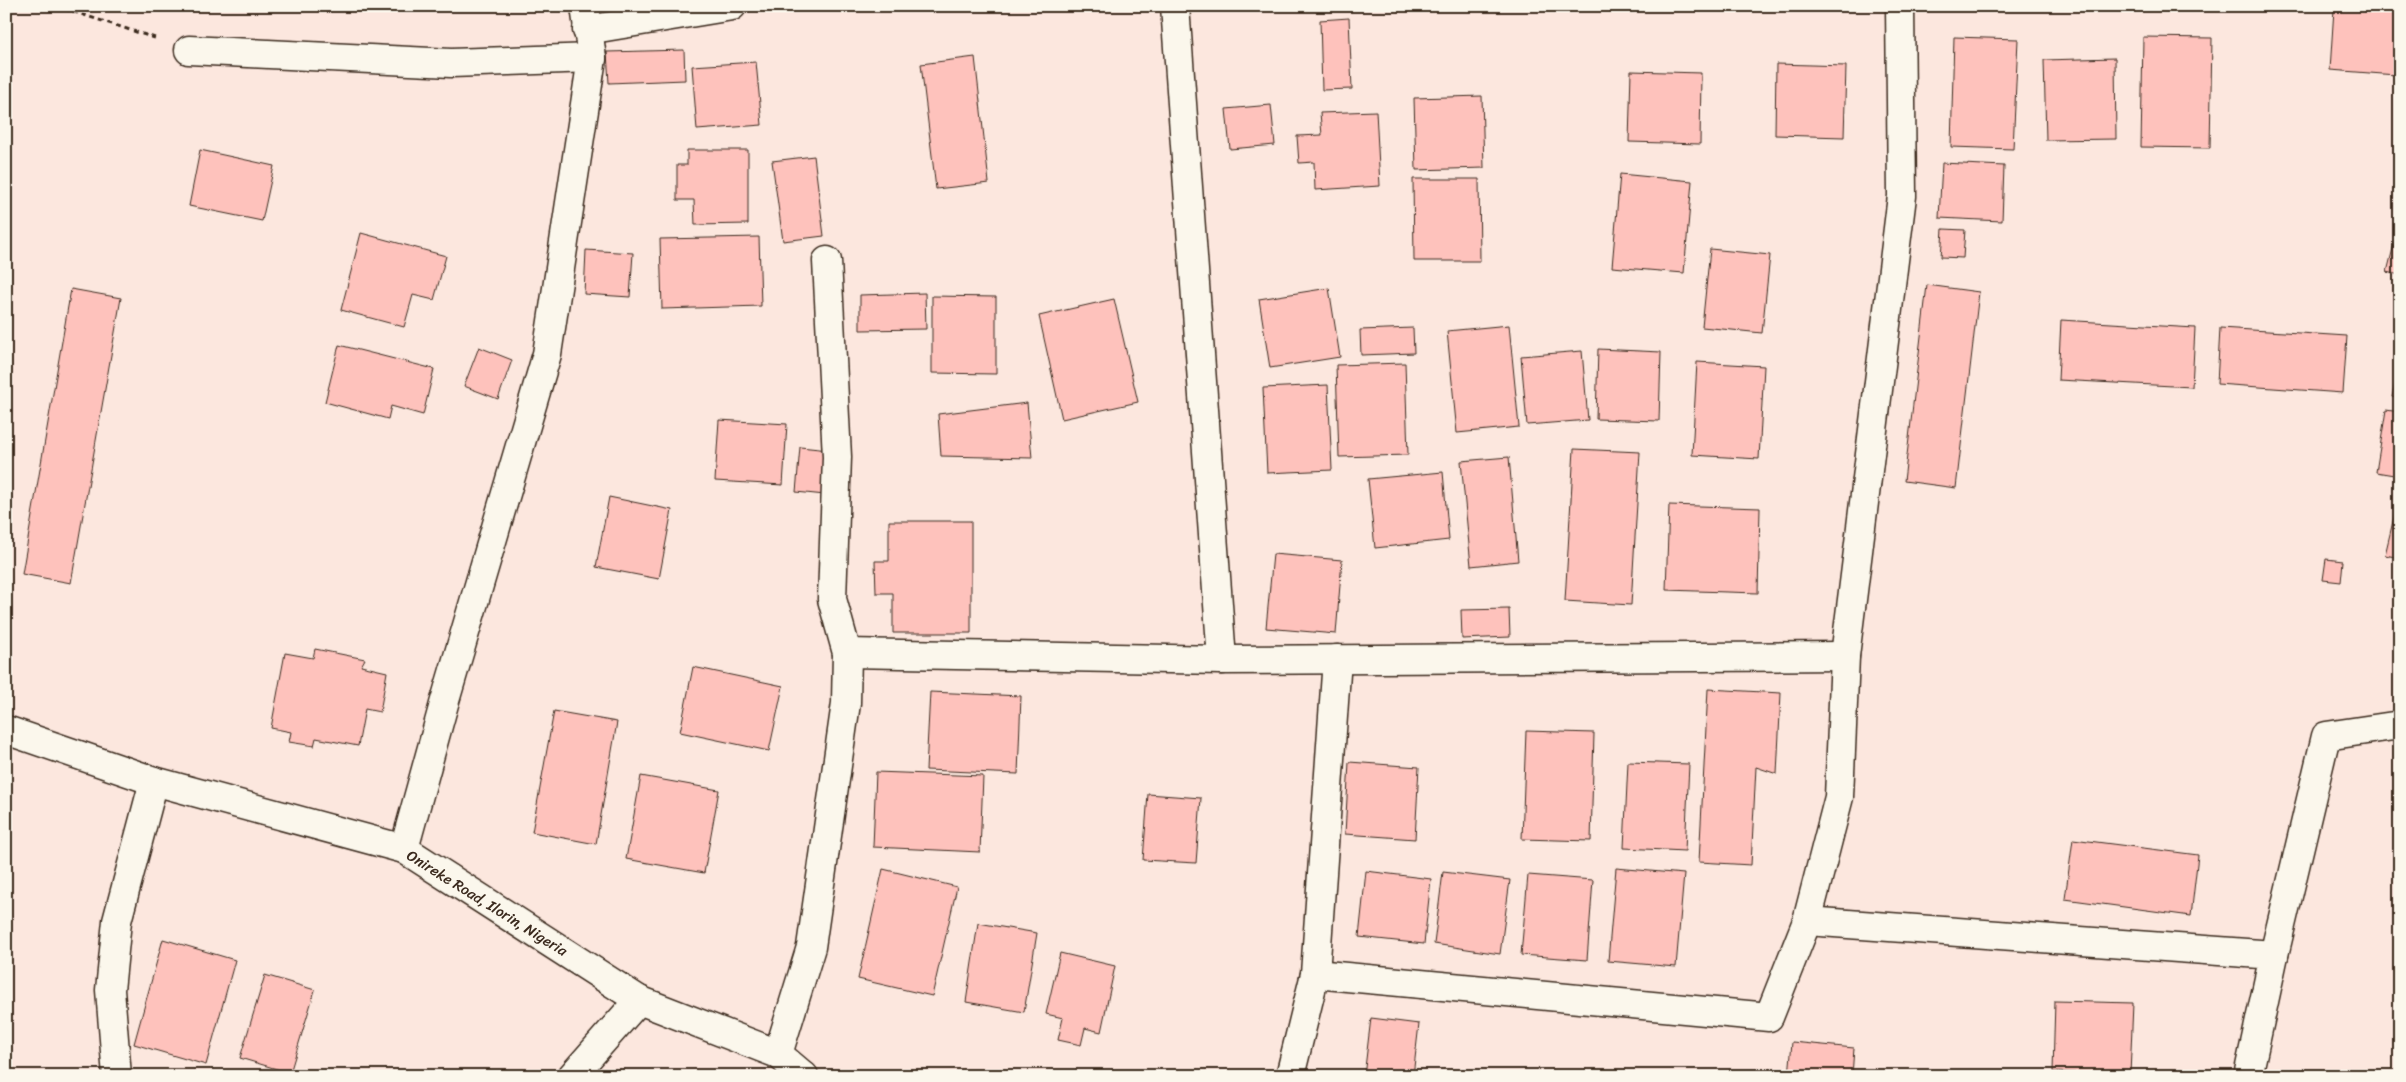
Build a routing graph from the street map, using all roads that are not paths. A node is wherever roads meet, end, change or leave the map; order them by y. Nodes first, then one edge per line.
1 (732, 6) edge
2 (1175, 6) edge
3 (1900, 6) edge
4 (586, 18) edge
5 (189, 50) road end
6 (592, 58) junction
7 (827, 261) dead end
8 (847, 653) junction
9 (1845, 656) junction
10 (1337, 659) junction
11 (1222, 660) junction
12 (2400, 725) edge
13 (6, 730) edge
14 (154, 781) junction
15 (404, 849) junction
16 (1808, 921) junction
17 (2274, 954) junction
18 (1315, 974) junction
19 (640, 1000) junction
20 (778, 1054) junction
21 (117, 1076) edge
22 (572, 1076) edge
23 (804, 1076) edge
24 (1290, 1076) edge
25 (2248, 1076) edge

1 - 4 street
2 - 11 street
3 - 9 street
4 - 6 street
5 - 6 street
6 - 15 street
7 - 8 street
8 - 11 street
8 - 20 street
9 - 10 street
9 - 16 street
10 - 11 street
10 - 18 street
12 - 17 street
13 - 14 street, Onireke Road, Ilorin, Nigeria
14 - 15 street, Onireke Road, Ilorin, Nigeria
14 - 21 street
15 - 19 street, Onireke Road, Ilorin, Nigeria
16 - 17 street
16 - 18 street
17 - 25 street
18 - 24 street
19 - 20 street, Onireke Road, Ilorin, Nigeria
19 - 22 street
20 - 23 street, Onireke Road, Ilorin, Nigeria

